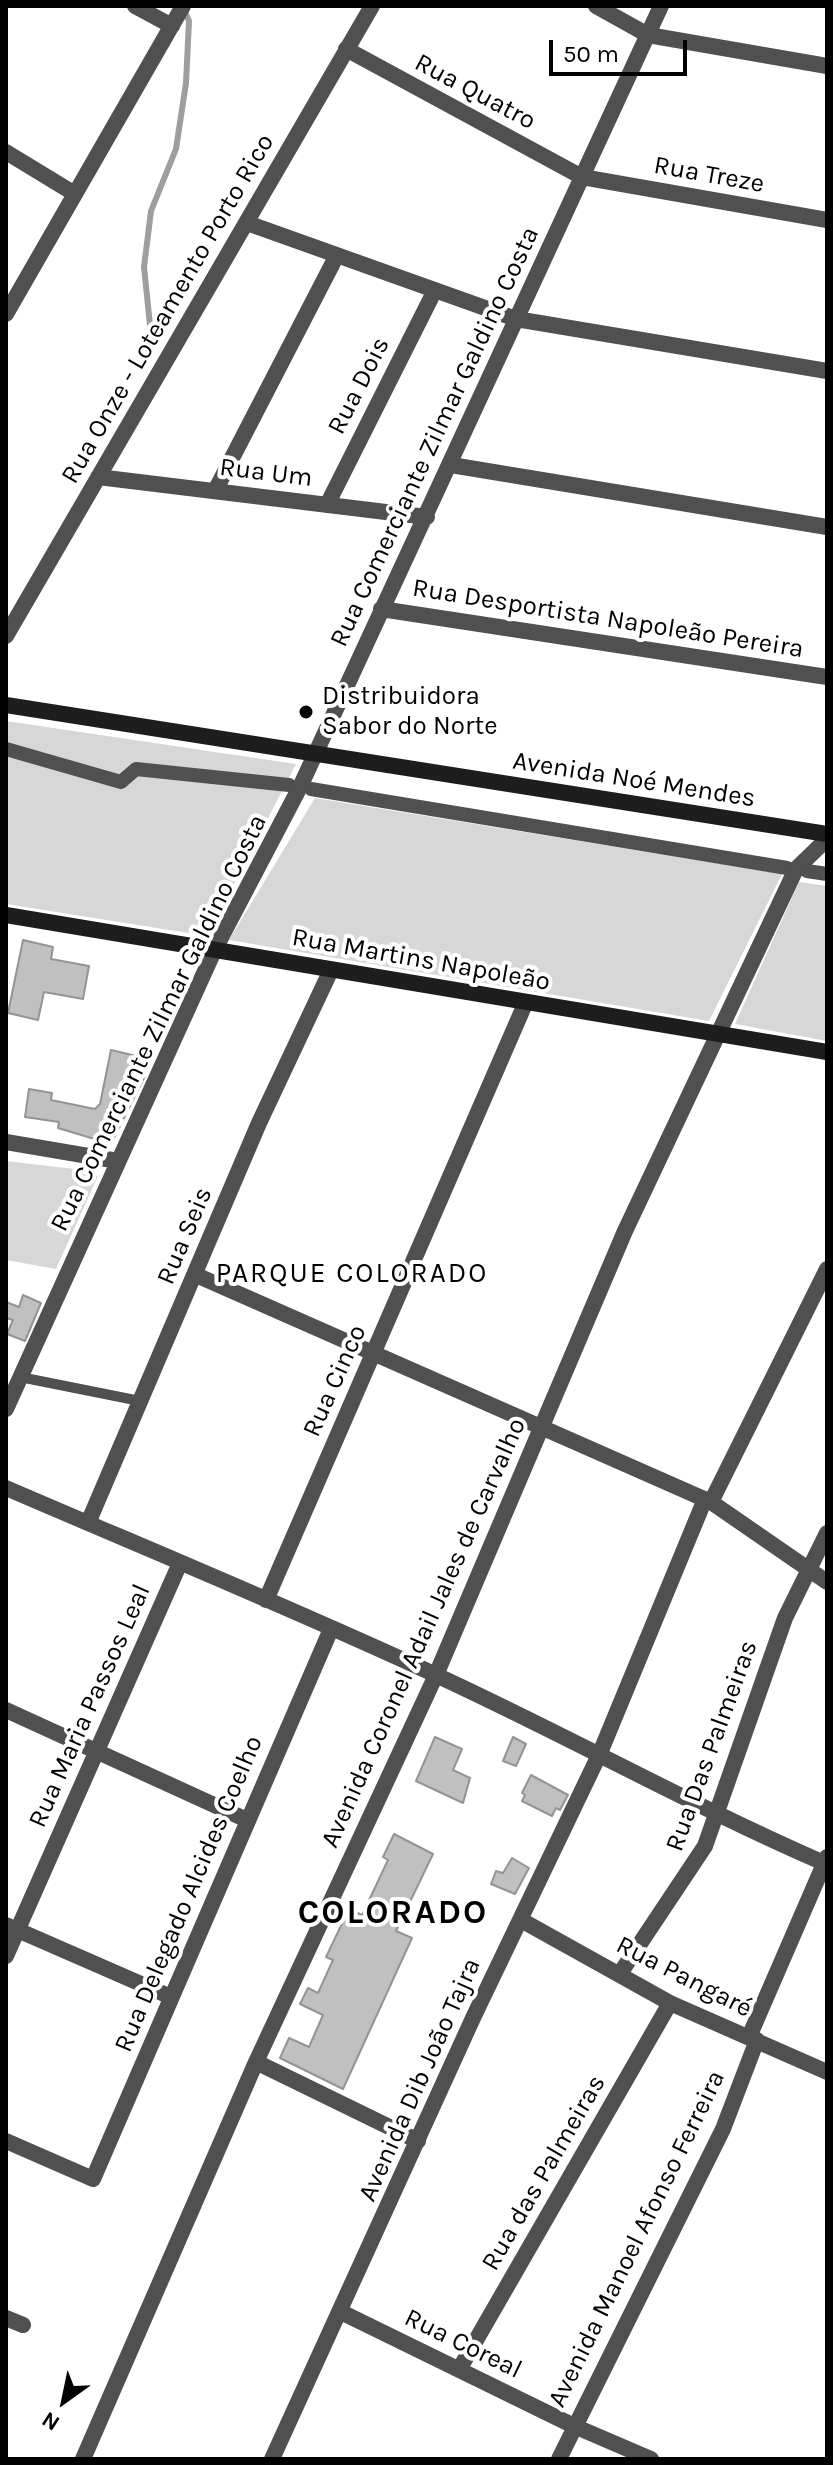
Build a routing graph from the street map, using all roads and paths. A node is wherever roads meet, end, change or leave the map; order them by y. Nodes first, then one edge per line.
1 (135, 6) edge
2 (183, 6) edge
3 (372, 6) edge
4 (596, 6) edge
5 (661, 6) edge
6 (172, 26) junction
7 (648, 35) junction
8 (346, 49) junction
9 (827, 66) edge
10 (6, 152) edge
11 (582, 177) junction
12 (75, 194) junction
13 (827, 220) edge
14 (247, 223) junction
15 (337, 255) junction
16 (435, 290) junction
17 (6, 314) edge
18 (516, 319) junction
19 (827, 371) edge
20 (451, 465) junction
21 (98, 477) junction
22 (215, 491) junction
23 (327, 505) junction
24 (427, 517) junction
25 (827, 527) edge
26 (381, 609) junction
27 (6, 636) edge
28 (827, 677) edge
29 (6, 705) edge
30 (6, 749) edge
31 (314, 754) junction
32 (289, 785) dead end
33 (311, 789) dead end
34 (827, 836) edge
35 (787, 868) dead end
36 (807, 871) dead end
37 (827, 874) edge
38 (6, 915) edge
39 (215, 949) junction
40 (331, 970) junction
41 (525, 1004) junction
42 (719, 1033) junction
43 (827, 1052) edge
44 (6, 1142) edge
45 (118, 1161) junction
46 (196, 1275) junction
47 (826, 1275) edge
48 (374, 1352) junction
49 (13, 1376) edge
50 (140, 1401) junction
51 (6, 1409) edge
52 (542, 1429) junction
53 (6, 1488) edge
54 (708, 1501) junction
55 (88, 1523) junction
56 (827, 1533) edge
57 (180, 1563) junction
58 (808, 1569) junction
59 (827, 1582) edge
60 (266, 1600) junction
61 (331, 1629) junction
62 (436, 1675) junction
63 (6, 1710) edge
64 (96, 1751) junction
65 (600, 1753) junction
66 (717, 1817) junction
67 (247, 1820) junction
68 (826, 1860) edge
69 (521, 1920) junction
70 (12, 1928) edge
71 (6, 1956) edge
72 (621, 1972) junction
73 (171, 1997) junction
74 (670, 2003) junction
75 (753, 2038) junction
76 (256, 2062) junction
77 (827, 2072) edge
78 (6, 2141) edge
79 (418, 2141) junction
80 (341, 2312) junction
81 (6, 2318) edge
82 (23, 2325) dead end
83 (460, 2368) junction
84 (574, 2426) junction
85 (83, 2459) edge
86 (272, 2459) edge
87 (559, 2459) edge
88 (651, 2459) edge

1 - 6 street
2 - 6 street
3 - 8 street, Rua Onze - Loteamento Porto Rico
4 - 7 street
5 - 7 street, Rua Comerciante Zilmar Galdino Costa
6 - 12 street
7 - 9 street
7 - 11 street, Rua Comerciante Zilmar Galdino Costa
8 - 11 street, Rua Quatro
8 - 14 street, Rua Onze - Loteamento Porto Rico
10 - 12 street
11 - 13 street, Rua Treze
11 - 18 street, Rua Comerciante Zilmar Galdino Costa
12 - 17 street
14 - 15 street
14 - 21 street, Rua Onze - Loteamento Porto Rico
15 - 16 street
15 - 22 street
16 - 18 street
16 - 23 street, Rua Dois
18 - 19 street
18 - 20 street, Rua Comerciante Zilmar Galdino Costa
20 - 24 street, Rua Comerciante Zilmar Galdino Costa
20 - 25 street
21 - 22 street, Rua Um
21 - 27 street, Rua Onze - Loteamento Porto Rico
22 - 23 street, Rua Um
23 - 24 street, Rua Um
24 - 26 street, Rua Comerciante Zilmar Galdino Costa
26 - 28 street, Rua Desportista Napoleão Pereira
26 - 31 street, Rua Comerciante Zilmar Galdino Costa
29 - 31 main road, Avenida Noé Mendes
30 - 32 street
31 - 34 main road, Avenida Noé Mendes
31 - 39 street, Rua Comerciante Zilmar Galdino Costa
33 - 35 street
34 - 42 street, Avenida Coronel Adail Jales de Carvalho
36 - 37 street
38 - 39 main road, Rua Martins Napoleão
39 - 40 main road, Rua Martins Napoleão
39 - 45 street, Rua Comerciante Zilmar Galdino Costa
40 - 41 main road, Rua Martins Napoleão
40 - 46 street, Rua Seis
41 - 42 main road, Rua Martins Napoleão
41 - 48 street, Rua Cinco
42 - 43 main road, Rua Martins Napoleão
42 - 52 street, Avenida Coronel Adail Jales de Carvalho
44 - 45 street
45 - 49 street, Rua Comerciante Zilmar Galdino Costa
46 - 48 street
46 - 50 street, Rua Seis
47 - 54 street, Avenida Dib João Tajra
48 - 52 street
48 - 60 street, Rua Cinco
49 - 50 lane
49 - 51 street, Rua Comerciante Zilmar Galdino Costa
50 - 55 street, Rua Seis
52 - 54 street
52 - 62 street, Avenida Coronel Adail Jales de Carvalho
53 - 55 street
54 - 58 street
54 - 65 street, Avenida Dib João Tajra
55 - 57 street
56 - 58 street
57 - 60 street
57 - 64 street, Rua Maria Passos Leal
58 - 59 street
58 - 66 street, Rua Das Palmeiras
60 - 61 street
61 - 62 street
61 - 67 street, Rua Delegado Alcides Coelho
62 - 65 street
62 - 76 street, Avenida Coronel Adail Jales de Carvalho
63 - 64 street
64 - 67 street
64 - 70 street, Rua Maria Passos Leal
65 - 66 street
65 - 69 street, Avenida Dib João Tajra
66 - 68 street
66 - 72 street, Rua Das Palmeiras
67 - 73 street, Rua Delegado Alcides Coelho
68 - 75 street, Avenida Manoel Afonso Ferreira
69 - 72 street, Rua Pangaré
69 - 79 street, Avenida Dib João Tajra
70 - 71 street, Rua Maria Passos Leal
70 - 73 street
72 - 74 street, Rua Pangaré
73 - 78 street, Rua Delegado Alcides Coelho
74 - 75 street, Rua Pangaré
74 - 83 street, Rua das Palmeiras
75 - 77 street, Rua Pangaré
75 - 84 street, Avenida Manoel Afonso Ferreira
76 - 79 street
76 - 85 street, Avenida Coronel Adail Jales de Carvalho
79 - 80 street, Avenida Dib João Tajra
80 - 83 street, Rua Coreal
80 - 86 street, Avenida Dib João Tajra
81 - 82 street
83 - 84 street, Rua Coreal
84 - 87 street, Avenida Manoel Afonso Ferreira
84 - 88 street, Rua Coreal

